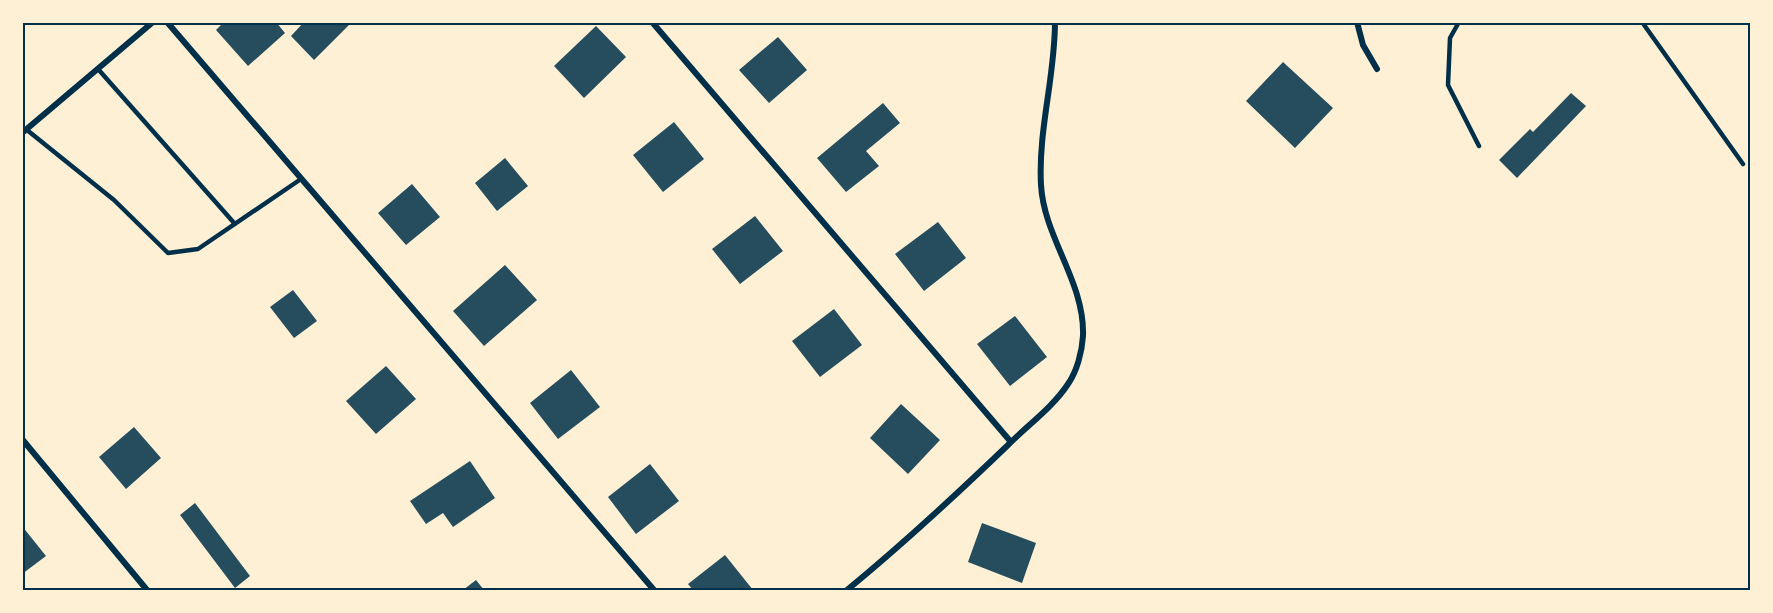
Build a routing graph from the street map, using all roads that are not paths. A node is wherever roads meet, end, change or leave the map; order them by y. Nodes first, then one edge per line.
1 (153, 22) edge
2 (167, 22) edge
3 (652, 22) edge
4 (1055, 22) edge
5 (1357, 22) edge
6 (1458, 22) edge
7 (1642, 22) edge
8 (98, 69) junction
9 (1377, 69) dead end
10 (25, 132) edge
11 (1479, 146) dead end
12 (1743, 164) dead end
13 (301, 179) junction
14 (236, 224) junction
15 (22, 439) edge
16 (1011, 442) junction
17 (147, 591) edge
18 (654, 591) edge
19 (847, 591) edge

1 - 8 street
2 - 13 street
3 - 16 street
4 - 16 street
5 - 9 street
6 - 11 lane
7 - 12 lane
8 - 10 street
8 - 14 lane
10 - 14 lane
13 - 14 lane
13 - 18 street
15 - 17 street
16 - 19 street

